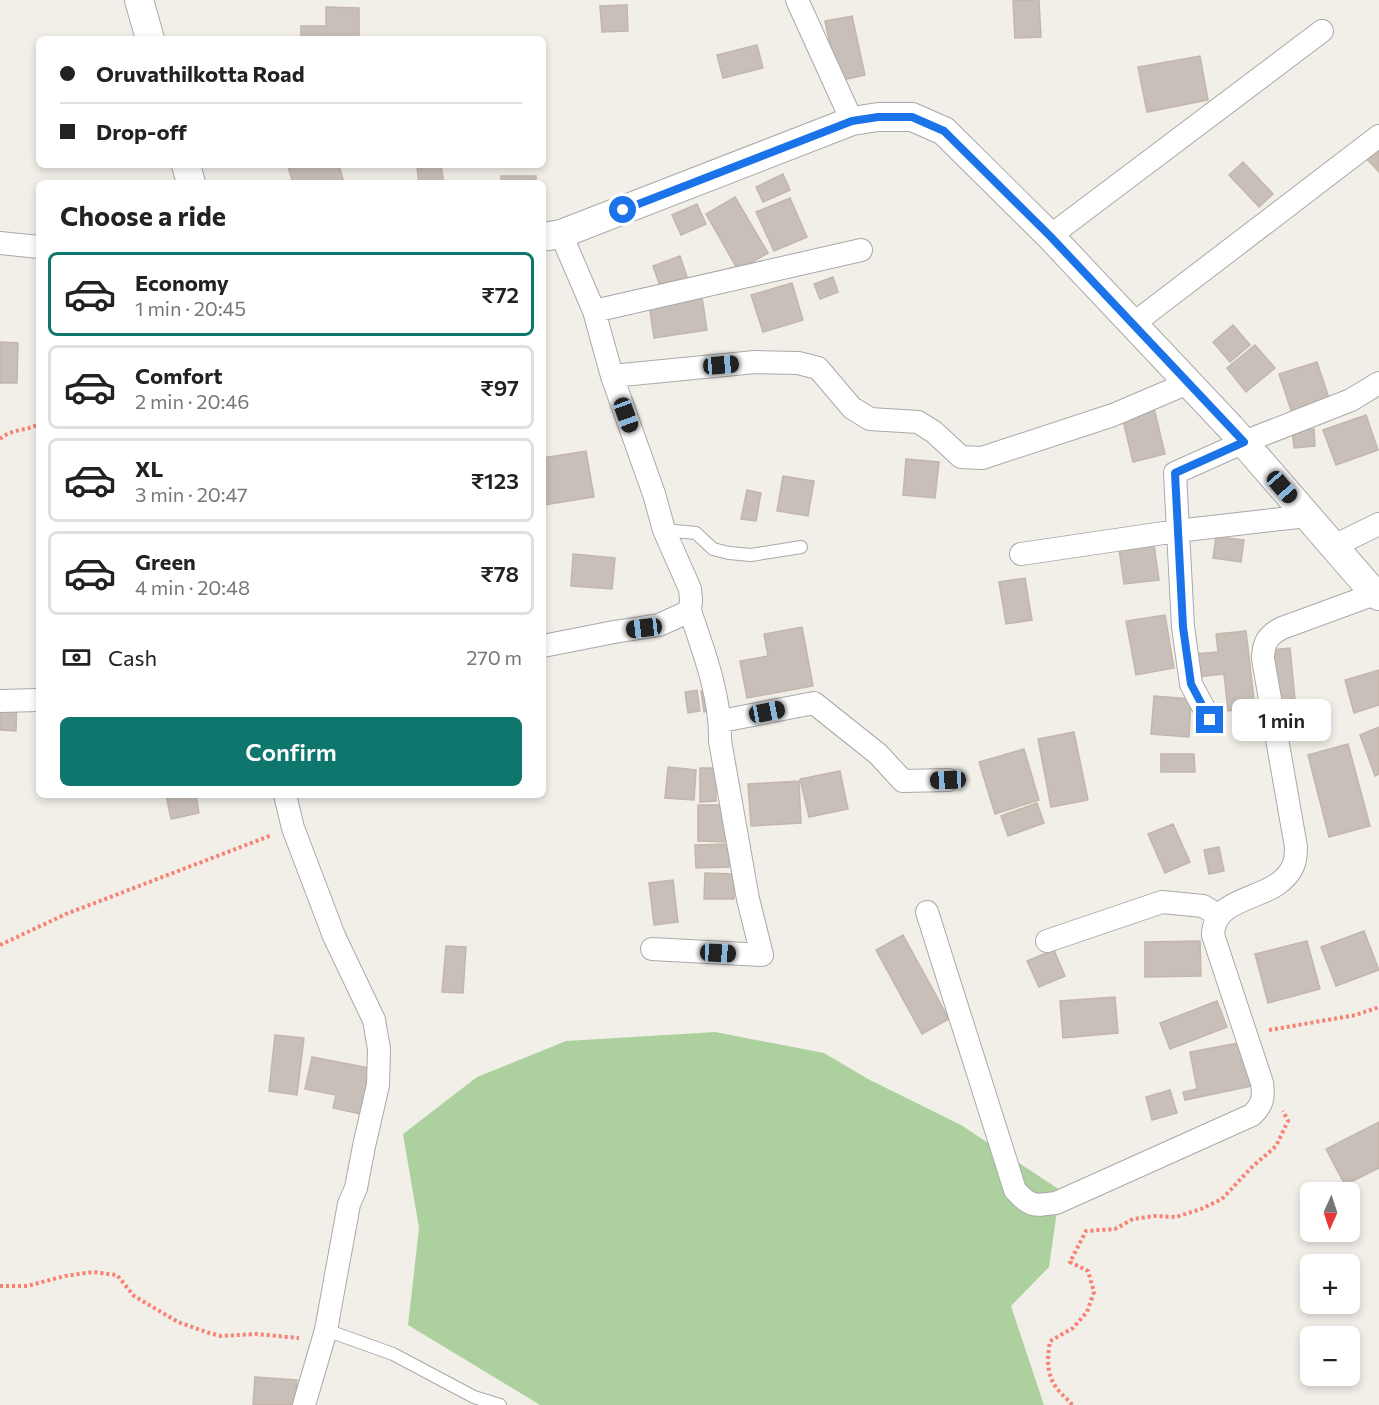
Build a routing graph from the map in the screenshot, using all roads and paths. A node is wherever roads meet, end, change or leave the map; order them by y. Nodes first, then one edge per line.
1 (139, 0) edge
2 (797, 0) edge
3 (1322, 31) dead end
4 (149, 36) edge
5 (852, 121) junction
6 (1379, 136) edge
7 (552, 236) edge
8 (1050, 236) junction
9 (0, 243) edge
10 (36, 247) edge
11 (861, 250) dead end
12 (594, 311) junction
13 (1133, 324) junction
14 (612, 376) junction
15 (1188, 383) junction
16 (1379, 383) edge
17 (36, 426) edge
18 (0, 439) edge
19 (1244, 442) junction
20 (1307, 516) junction
21 (1379, 524) edge
22 (664, 530) junction
23 (1177, 531) junction
24 (1334, 546) junction
25 (801, 547) dead end
26 (1021, 554) dead end
27 (1377, 595) edge
28 (690, 611) junction
29 (546, 645) edge
30 (36, 700) edge
31 (0, 701) edge
32 (1210, 720) dead end
33 (721, 721) junction
34 (948, 780) dead end
35 (286, 798) edge
36 (293, 828) junction
37 (927, 912) dead end
38 (1218, 915) junction
39 (1047, 941) dead end
40 (0, 945) edge
41 (652, 949) dead end
42 (1379, 1007) edge
43 (1263, 1031) dead end
44 (1282, 1107) dead end
45 (0, 1287) edge
46 (326, 1330) junction
47 (304, 1405) edge
48 (500, 1405) edge
49 (1072, 1405) edge

1 - 4 street
2 - 5 street
3 - 8 street
5 - 7 street
5 - 8 street
6 - 13 street
7 - 12 street
8 - 13 street
9 - 10 street
11 - 12 street
12 - 14 street
13 - 15 street
14 - 15 street
14 - 22 street
15 - 19 street
16 - 19 street
17 - 18 path
19 - 20 street
19 - 23 street
20 - 23 street
20 - 24 street
21 - 24 street
22 - 25 lane
22 - 28 street
23 - 26 street
23 - 32 street
24 - 27 street
27 - 38 street
28 - 29 street
28 - 33 street
30 - 31 street
33 - 34 street
33 - 41 street
35 - 36 street
36 - 40 path
36 - 46 street
37 - 38 street
38 - 39 street
42 - 43 path
44 - 49 path
45 - 46 path
46 - 47 street
46 - 48 lane

